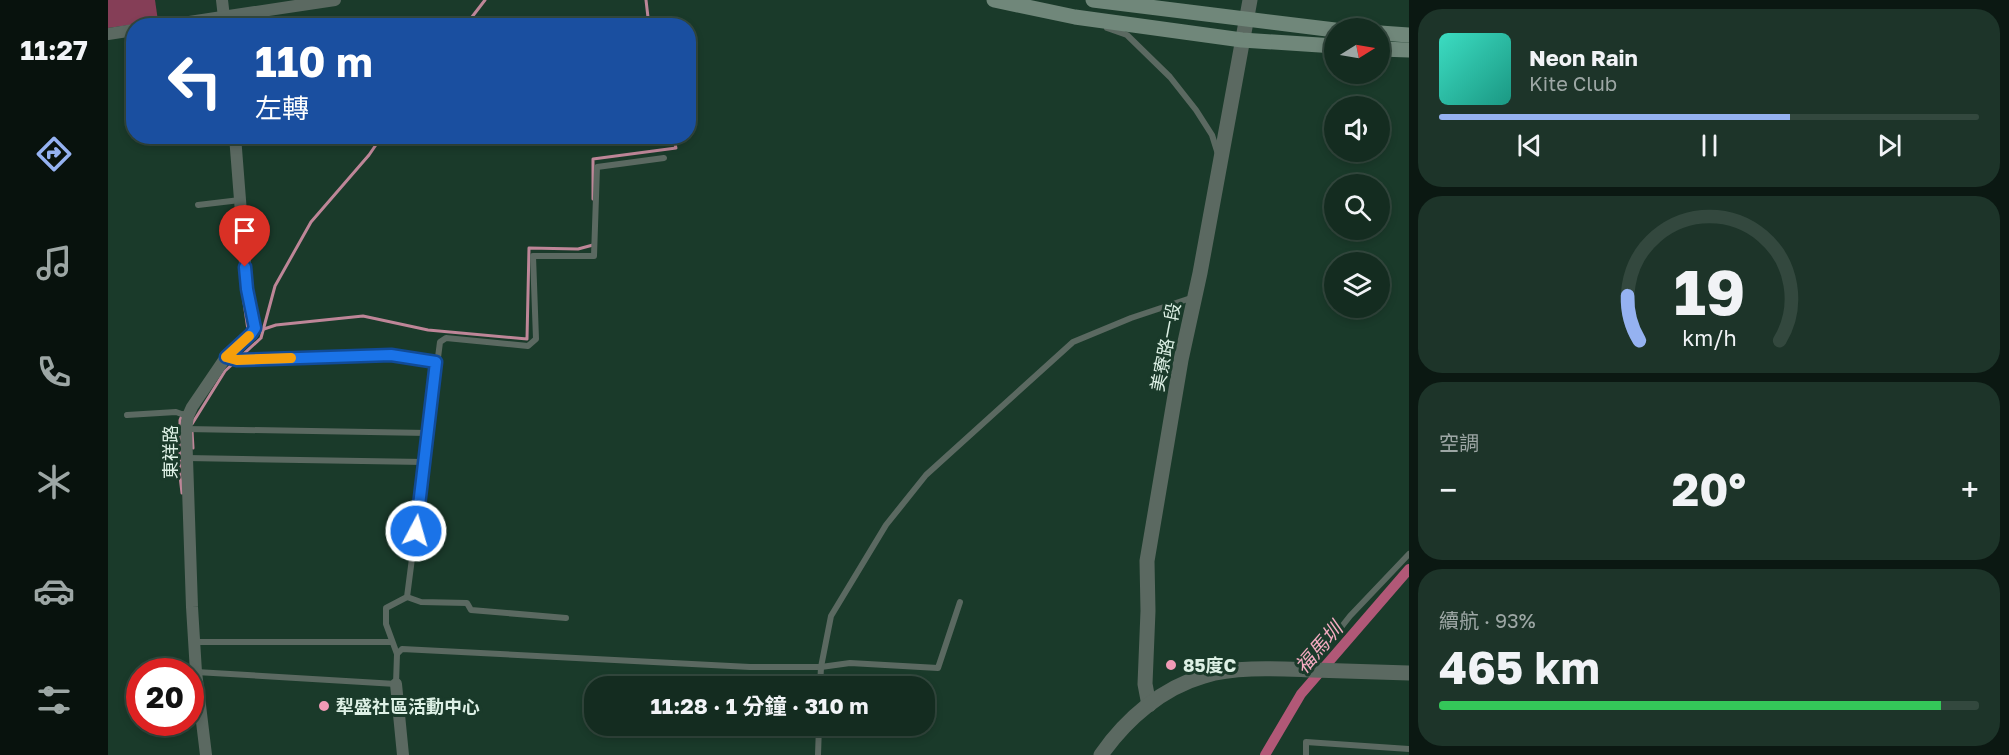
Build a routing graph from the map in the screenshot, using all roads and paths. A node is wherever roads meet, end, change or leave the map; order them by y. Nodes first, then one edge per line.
1 (222, 0) edge
2 (335, 0) edge
3 (994, 0) edge
4 (1093, 0) edge
5 (1250, 0) edge
6 (1075, 17) junction
7 (224, 18) edge
8 (240, 18) edge
9 (1245, 20) junction
10 (1324, 29) edge
11 (126, 31) edge
12 (108, 34) edge
13 (1390, 34) edge
14 (1409, 35) edge
15 (1242, 40) junction
16 (1324, 45) edge
17 (1390, 49) edge
18 (1409, 50) edge
19 (235, 144) edge
20 (664, 158) dead end
21 (1219, 174) junction
22 (236, 201) junction
23 (198, 205) dead end
24 (1194, 297) junction
25 (226, 357) junction
26 (436, 362) junction
27 (182, 414) junction
28 (127, 415) dead end
29 (186, 429) junction
30 (428, 433) junction
31 (187, 458) junction
32 (424, 462) junction
33 (1409, 554) edge
34 (407, 597) junction
35 (960, 603) dead end
36 (566, 618) dead end
37 (194, 642) junction
38 (391, 642) junction
39 (397, 654) junction
40 (195, 658) edge
41 (822, 667) junction
42 (1307, 670) junction
43 (204, 672) edge
44 (1409, 673) edge
45 (821, 676) edge
46 (396, 684) junction
47 (1149, 705) junction
48 (204, 736) edge
49 (819, 736) edge
50 (1366, 747) junction
51 (1409, 749) edge
52 (206, 755) edge
53 (403, 755) edge
54 (818, 755) edge
55 (1101, 755) edge
56 (1306, 755) edge
57 (1365, 755) edge

1 - 7 street
2 - 8 street
3 - 6 main road
4 - 9 main road
5 - 9 street, 美寮路一段
6 - 15 main road
6 - 21 lane
9 - 10 main road
9 - 15 street, 美寮路一段
11 - 12 street
13 - 14 main road
15 - 16 main road
15 - 21 street, 美寮路一段
17 - 18 main road
19 - 22 street, 東祥路
20 - 26 lane
21 - 24 street, 美寮路一段
22 - 23 lane
22 - 25 street, 東祥路
24 - 41 lane
24 - 47 street, 美寮路一段
25 - 26 lane
25 - 27 street, 東祥路
26 - 30 lane
27 - 28 lane
27 - 29 street, 東祥路
29 - 30 lane
29 - 31 street, 東祥路
30 - 32 lane
31 - 32 lane
31 - 37 street, 東祥路
32 - 34 lane
33 - 42 lane
34 - 36 lane
34 - 38 lane
35 - 41 lane
37 - 38 lane
37 - 40 street, 東祥路
38 - 39 lane
39 - 41 lane
39 - 46 lane
41 - 45 lane
42 - 44 street
42 - 47 street
43 - 46 lane
46 - 53 street
47 - 55 street
48 - 52 street, 東祥路
49 - 54 lane
50 - 51 lane
50 - 56 lane
50 - 57 lane

